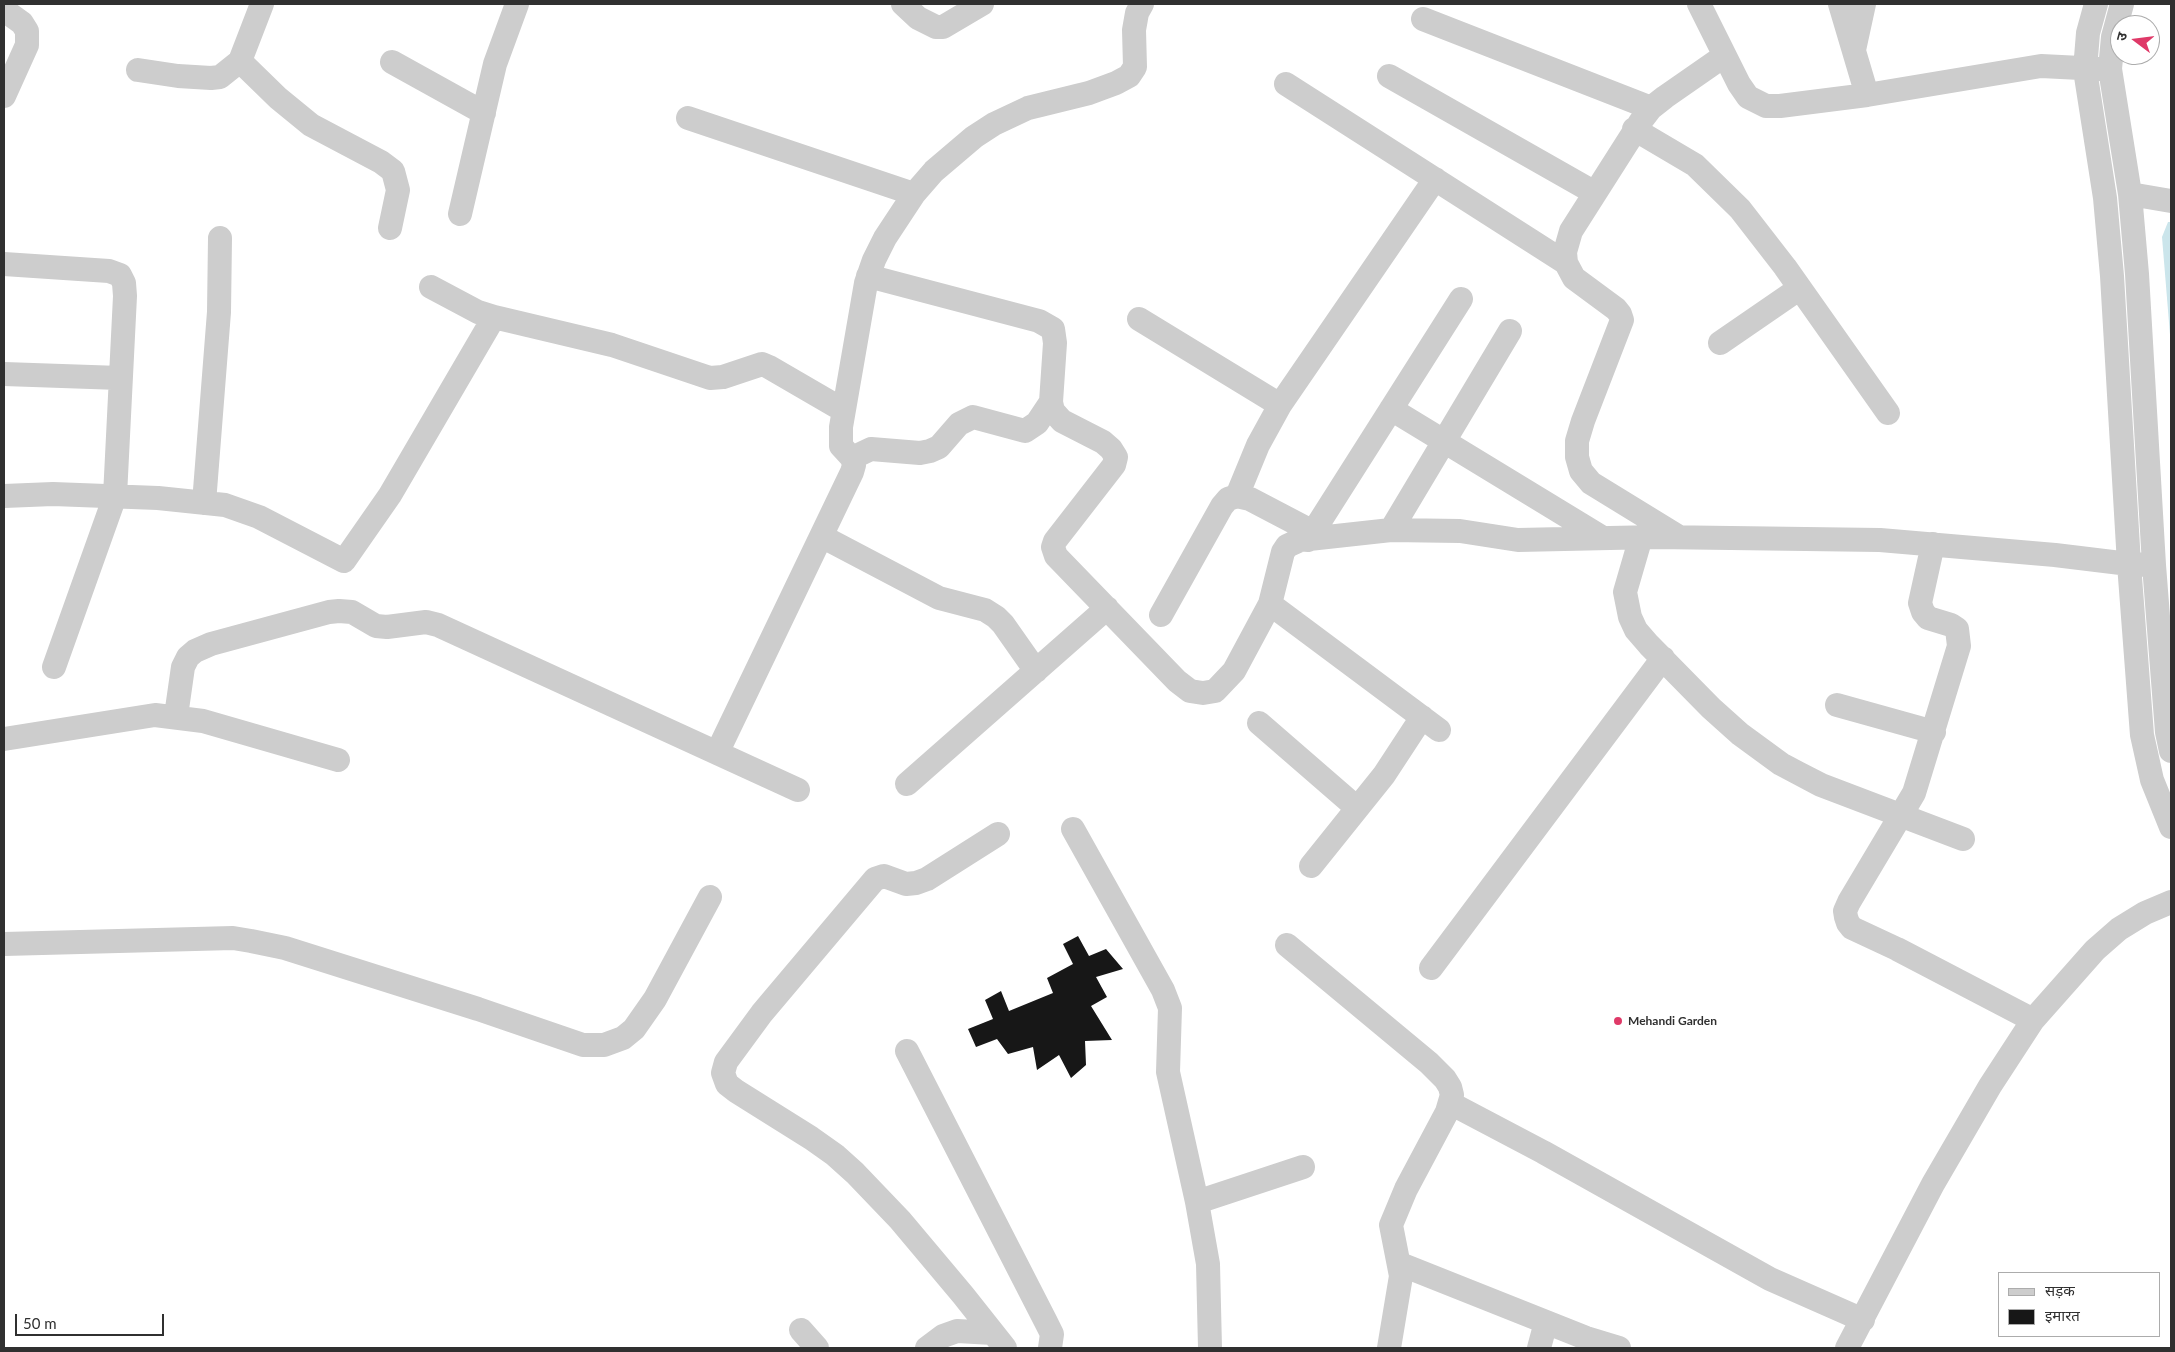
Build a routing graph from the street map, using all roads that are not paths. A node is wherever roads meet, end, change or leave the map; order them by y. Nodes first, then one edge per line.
1 (262, 4) edge
2 (517, 4) edge
3 (903, 4) edge
4 (982, 4) edge
5 (1142, 4) edge
6 (1699, 4) edge
7 (1840, 4) edge
8 (1864, 4) edge
9 (2096, 4) edge
10 (2122, 4) edge
11 (4, 10) edge
12 (1423, 19) dead end
13 (1854, 52) junction
14 (1724, 56) junction
15 (240, 61) junction
16 (392, 62) dead end
17 (2110, 69) junction
18 (138, 70) dead end
19 (2085, 70) junction
20 (1389, 76) dead end
21 (1286, 84) dead end
22 (1867, 95) junction
23 (4, 96) edge
24 (1651, 108) junction
25 (484, 112) junction
26 (688, 118) dead end
27 (1634, 129) junction
28 (1435, 179) junction
29 (1595, 193) junction
30 (914, 194) junction
31 (2130, 194) junction
32 (2171, 200) edge
33 (460, 214) dead end
34 (390, 228) dead end
35 (220, 238) dead end
36 (1566, 263) junction
37 (4, 264) edge
38 (868, 276) junction
39 (431, 288) dead end
40 (1800, 288) junction
41 (1461, 299) dead end
42 (494, 317) junction
43 (1139, 319) dead end
44 (1510, 331) dead end
45 (1720, 343) dead end
46 (4, 374) edge
47 (120, 378) junction
48 (1051, 402) junction
49 (1280, 405) junction
50 (1391, 409) junction
51 (844, 410) junction
52 (1888, 413) dead end
53 (1444, 441) junction
54 (852, 458) junction
55 (4, 496) edge
56 (115, 496) junction
57 (1237, 496) junction
58 (204, 503) junction
59 (1391, 530) junction
60 (1311, 536) junction
61 (823, 537) junction
62 (1641, 537) junction
63 (1679, 537) junction
64 (1603, 538) junction
65 (1933, 544) junction
66 (2129, 564) junction
67 (2154, 565) junction
68 (1270, 604) junction
69 (1107, 608) junction
70 (1161, 614) dead end
71 (1664, 658) junction
72 (54, 667) dead end
73 (1036, 671) junction
74 (1837, 705) dead end
75 (176, 716) junction
76 (1259, 723) dead end
77 (1934, 732) junction
78 (4, 739) edge
79 (2171, 751) edge
80 (717, 753) junction
81 (338, 760) dead end
82 (907, 784) dead end
83 (798, 790) dead end
84 (1357, 808) junction
85 (1901, 816) junction
86 (2171, 827) edge
87 (1073, 830) dead end
88 (998, 834) dead end
89 (1963, 839) dead end
90 (1311, 866) dead end
91 (710, 897) dead end
92 (2171, 902) edge
93 (4, 944) edge
94 (1287, 945) dead end
95 (1431, 968) dead end
96 (2033, 1020) junction
97 (907, 1051) dead end
98 (1450, 1103) junction
99 (1303, 1167) dead end
100 (1197, 1202) junction
101 (1400, 1264) junction
102 (1862, 1320) junction
103 (1546, 1322) junction
104 (801, 1330) dead end
105 (999, 1341) edge
106 (817, 1348) edge
107 (927, 1348) edge
108 (1050, 1348) edge
109 (1210, 1348) edge
110 (1389, 1348) edge
111 (1539, 1348) edge
112 (1619, 1348) edge
113 (1847, 1348) edge

1 - 15 street
2 - 25 street
3 - 4 street
5 - 30 street
6 - 14 street
7 - 13 street
8 - 13 street
9 - 19 street
10 - 17 street
11 - 23 street
12 - 24 street
13 - 22 street
14 - 22 street
14 - 24 street
15 - 18 street
15 - 34 street
16 - 25 street
17 - 19 street
17 - 31 street
19 - 22 street
19 - 66 street
20 - 29 street
21 - 28 street
24 - 27 street
25 - 33 street
26 - 30 street
27 - 29 street
27 - 40 street
28 - 36 street
28 - 49 street
29 - 36 street
30 - 38 street
31 - 32 street
31 - 67 street
35 - 58 street
36 - 63 street
37 - 47 street
38 - 48 street
38 - 51 street
39 - 42 street
40 - 45 street
40 - 52 street
41 - 50 street
42 - 51 street
42 - 58 street
43 - 49 street
44 - 53 street
46 - 47 street
47 - 56 street
48 - 54 street
48 - 69 street
49 - 57 street
50 - 53 street
50 - 60 street
51 - 54 street
53 - 59 street
53 - 64 street
54 - 61 street
55 - 56 street
56 - 58 street
56 - 72 street
57 - 60 street
57 - 70 street
59 - 60 street
59 - 64 street
60 - 68 street
61 - 73 street
61 - 80 street
62 - 63 street
62 - 64 street
62 - 71 street
63 - 65 street
65 - 66 street
65 - 77 street
66 - 67 street
66 - 86 street
67 - 79 street
68 - 69 street
68 - 84 street
69 - 73 street
71 - 85 street
71 - 95 street
73 - 82 street
74 - 77 street
75 - 78 street
75 - 80 street
75 - 81 street
76 - 84 street
77 - 85 street
80 - 83 street
84 - 90 street
85 - 89 street
85 - 96 street
87 - 100 street
88 - 105 street
91 - 93 street
92 - 96 street
94 - 98 street
96 - 102 street
97 - 108 street
98 - 101 street
98 - 102 street
99 - 100 street
100 - 109 street
101 - 103 street
101 - 110 street
102 - 113 street
103 - 111 street
103 - 112 street
104 - 106 street
105 - 107 street

